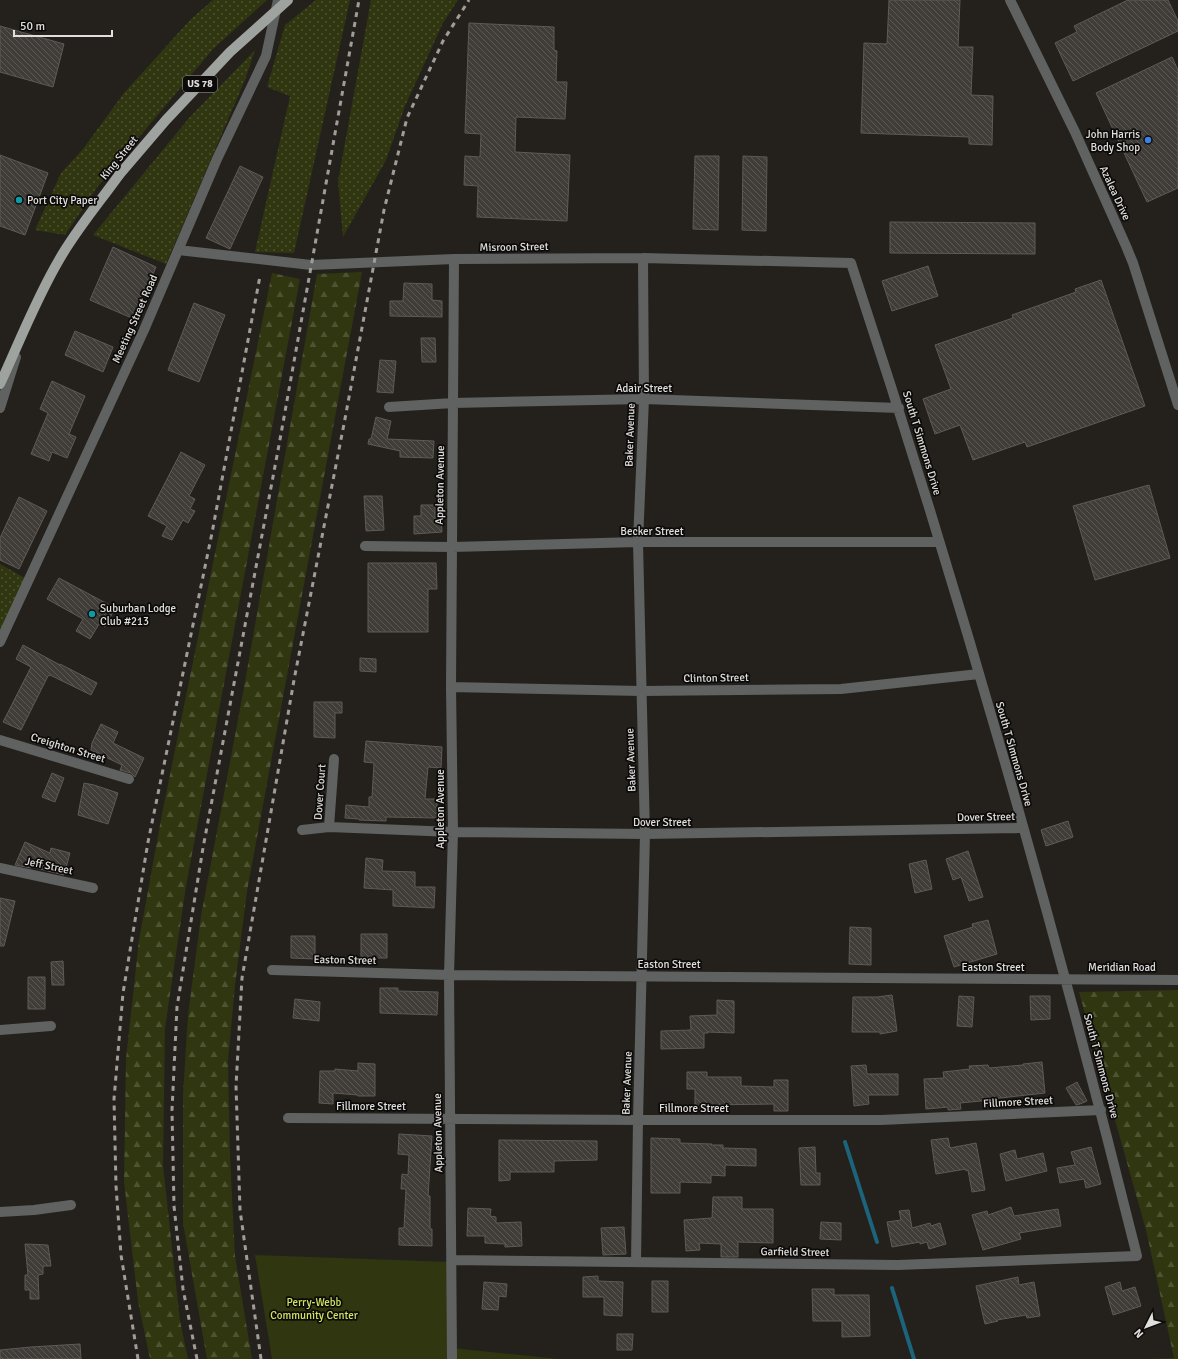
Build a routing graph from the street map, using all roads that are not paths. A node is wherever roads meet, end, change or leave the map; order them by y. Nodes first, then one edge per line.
1 (278, 0) edge
2 (288, 0) edge
3 (1010, 0) edge
4 (178, 250) junction
5 (643, 258) junction
6 (454, 260) junction
7 (851, 263) joint
8 (45, 287) junction
9 (0, 384) edge
10 (644, 398) junction
11 (453, 403) junction
12 (1178, 405) edge
13 (389, 407) dead end
14 (0, 408) edge
15 (899, 408) junction
16 (638, 542) junction
17 (939, 542) junction
18 (365, 546) dead end
19 (452, 547) junction
20 (0, 642) edge
21 (979, 674) junction
22 (451, 687) junction
23 (641, 691) junction
24 (0, 740) edge
25 (334, 759) dead end
26 (129, 779) dead end
27 (329, 827) junction
28 (1023, 828) junction
29 (302, 830) dead end
30 (453, 832) junction
31 (645, 834) junction
32 (0, 868) edge
33 (93, 888) dead end
34 (272, 970) dead end
35 (449, 974) junction
36 (641, 976) junction
37 (1066, 979) junction
38 (1178, 980) edge
39 (50, 1026) dead end
40 (0, 1030) edge
41 (1101, 1110) junction
42 (288, 1118) dead end
43 (450, 1119) junction
44 (638, 1120) junction
45 (71, 1205) dead end
46 (0, 1212) edge
47 (1137, 1256) joint
48 (452, 1260) junction
49 (636, 1262) junction
50 (452, 1359) edge

1 - 4 street, Meeting Street Road
2 - 8 main road, King Street / US 78, bridge
3 - 12 street, Azalea Drive
4 - 6 street, Misroon Street
4 - 20 street, Meeting Street Road
5 - 6 street, Misroon Street
5 - 7 street, Misroon Street
5 - 10 street, Baker Avenue
6 - 11 street, Appleton Avenue
7 - 15 street, South T Simmons Drive
8 - 9 main road, King Street / US 78
8 - 14 street
10 - 11 street, Adair Street
10 - 15 street, Adair Street
10 - 16 street, Baker Avenue
11 - 13 street, Adair Street
11 - 19 street, Appleton Avenue
15 - 17 street, South T Simmons Drive
16 - 17 street, Becker Street
16 - 19 street, Becker Street
16 - 23 street, Baker Avenue
17 - 21 street, South T Simmons Drive
18 - 19 street, Becker Street
19 - 22 street, Appleton Avenue
21 - 23 street, Clinton Street
21 - 28 street, South T Simmons Drive
22 - 23 street, Clinton Street
22 - 30 street, Appleton Avenue
23 - 31 street, Baker Avenue
24 - 26 street, Creighton Street
25 - 27 street, Dover Court
27 - 29 street, Dover Street
27 - 30 street, Dover Street
28 - 31 street, Dover Street
28 - 37 street, South T Simmons Drive
30 - 31 street, Dover Street
30 - 35 street, Appleton Avenue
31 - 36 street, Baker Avenue
32 - 33 street, Jeff Street
34 - 35 street, Easton Street
35 - 36 street, Easton Street
35 - 43 street, Appleton Avenue
36 - 37 street, Easton Street
36 - 44 street, Baker Avenue
37 - 38 street, Meridian Road
37 - 41 street, South T Simmons Drive
39 - 40 street
41 - 44 street, Fillmore Street
41 - 47 street, South T Simmons Drive
42 - 43 street, Fillmore Street
43 - 44 street, Fillmore Street
43 - 48 street, Appleton Avenue
44 - 49 street, Baker Avenue
45 - 46 street
47 - 49 street, Garfield Street
48 - 49 street, Garfield Street
48 - 50 street, Appleton Avenue

